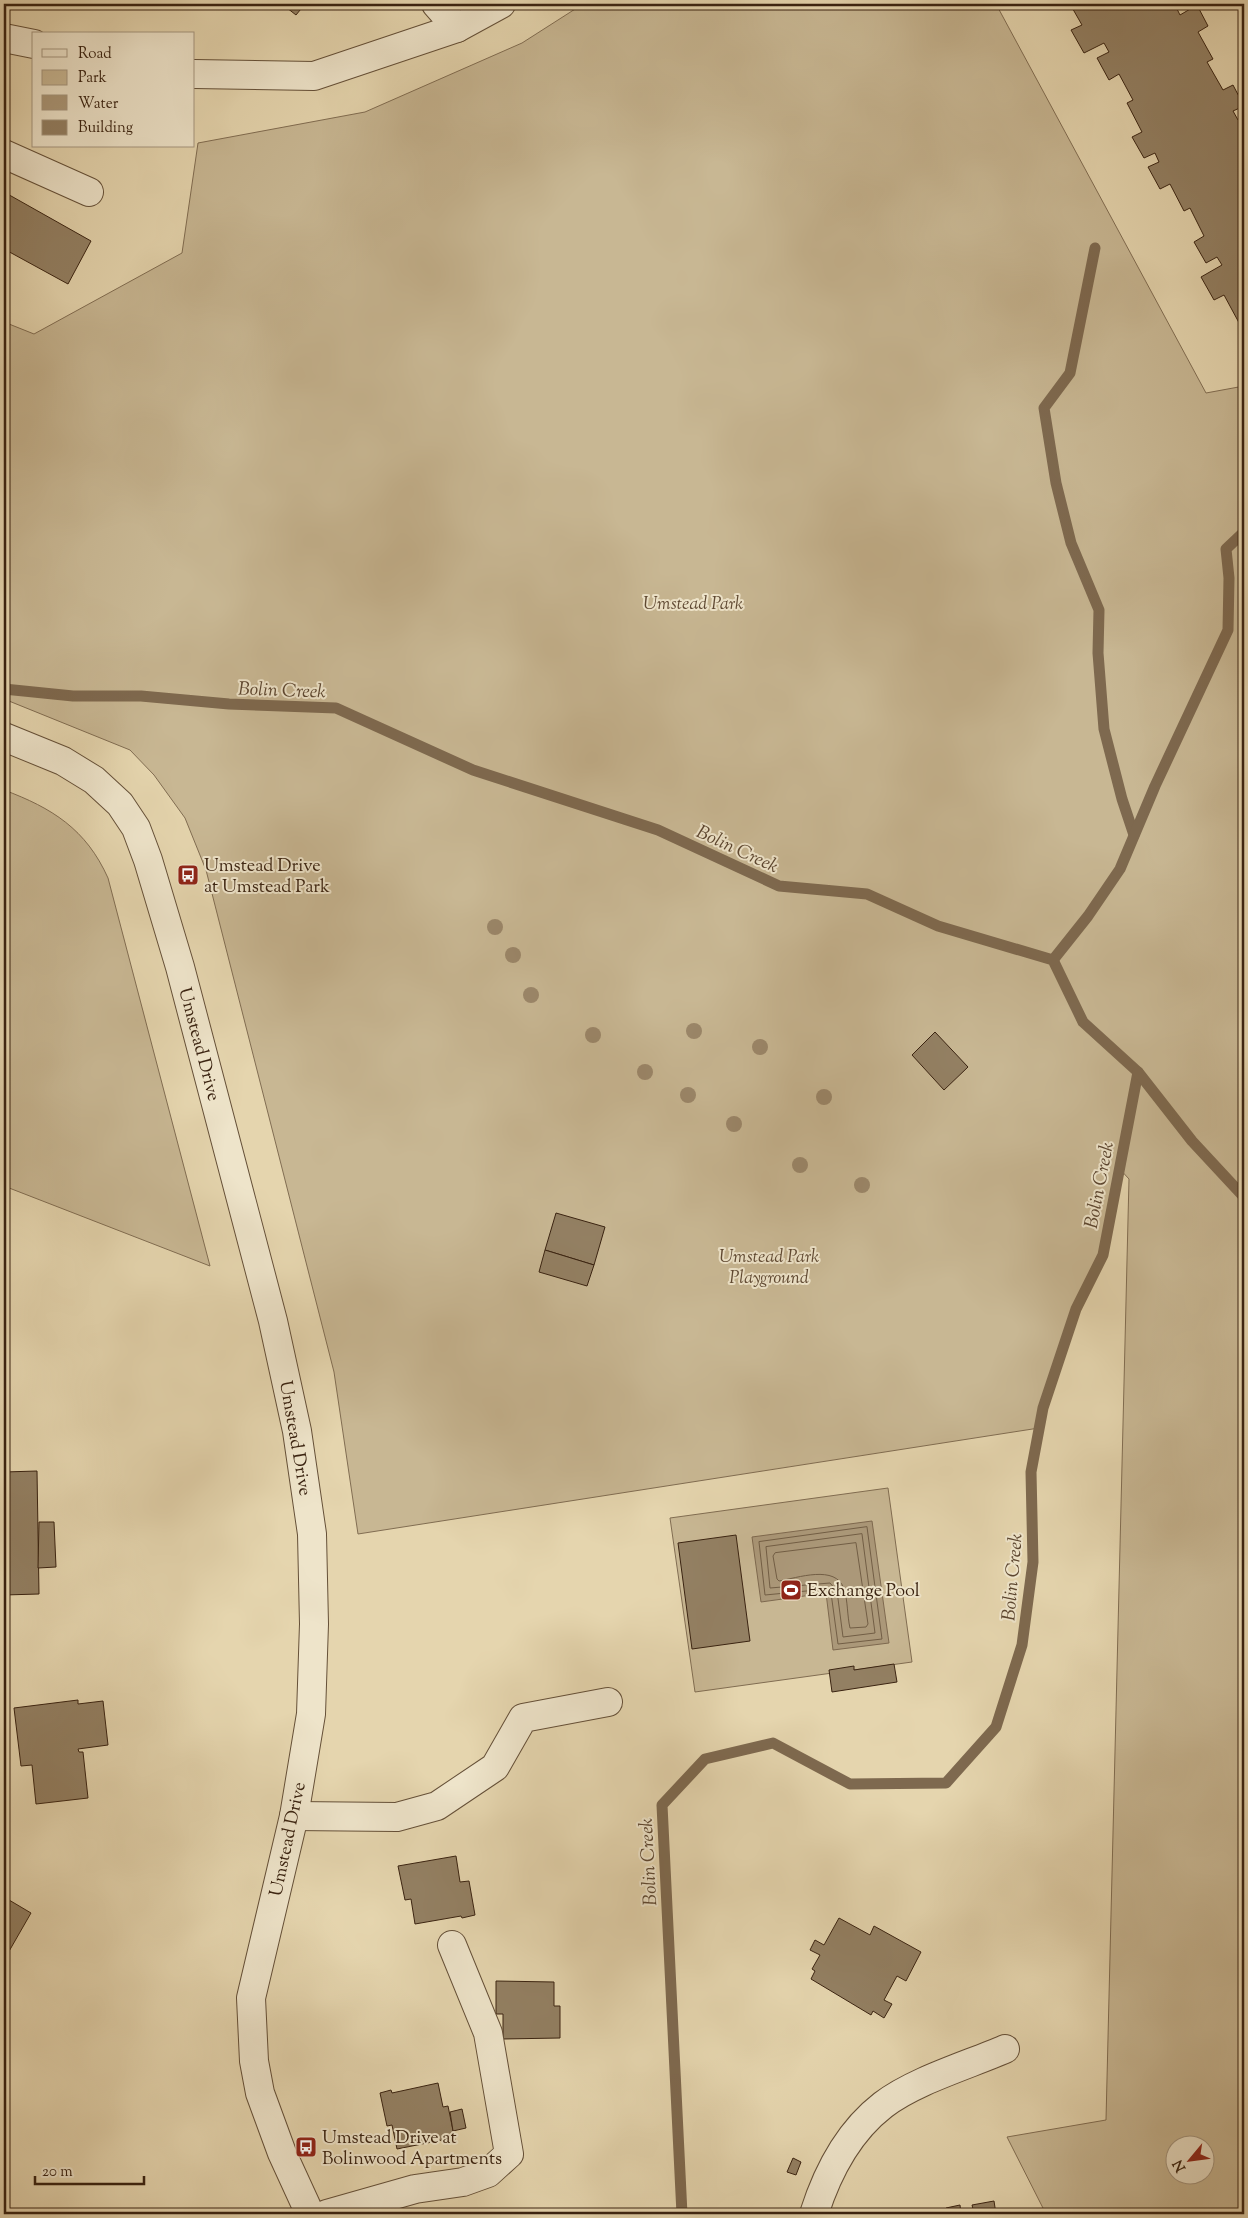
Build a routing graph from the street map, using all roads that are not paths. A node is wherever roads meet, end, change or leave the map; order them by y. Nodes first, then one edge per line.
1 (436, 4) edge
2 (501, 4) edge
3 (457, 28) junction
4 (4, 38) edge
5 (32, 44) edge
6 (195, 74) edge
7 (4, 154) edge
8 (89, 192) dead end
9 (4, 737) edge
10 (608, 1702) dead end
11 (294, 1816) junction
12 (452, 1945) dead end
13 (1005, 2049) dead end
14 (310, 2214) edge
15 (327, 2214) edge
16 (814, 2214) edge

1 - 3 street
2 - 3 street
3 - 6 street
4 - 5 street
7 - 8 street
9 - 11 street, Umstead Drive
10 - 11 street
11 - 14 street, Umstead Drive
12 - 15 street
13 - 16 street

